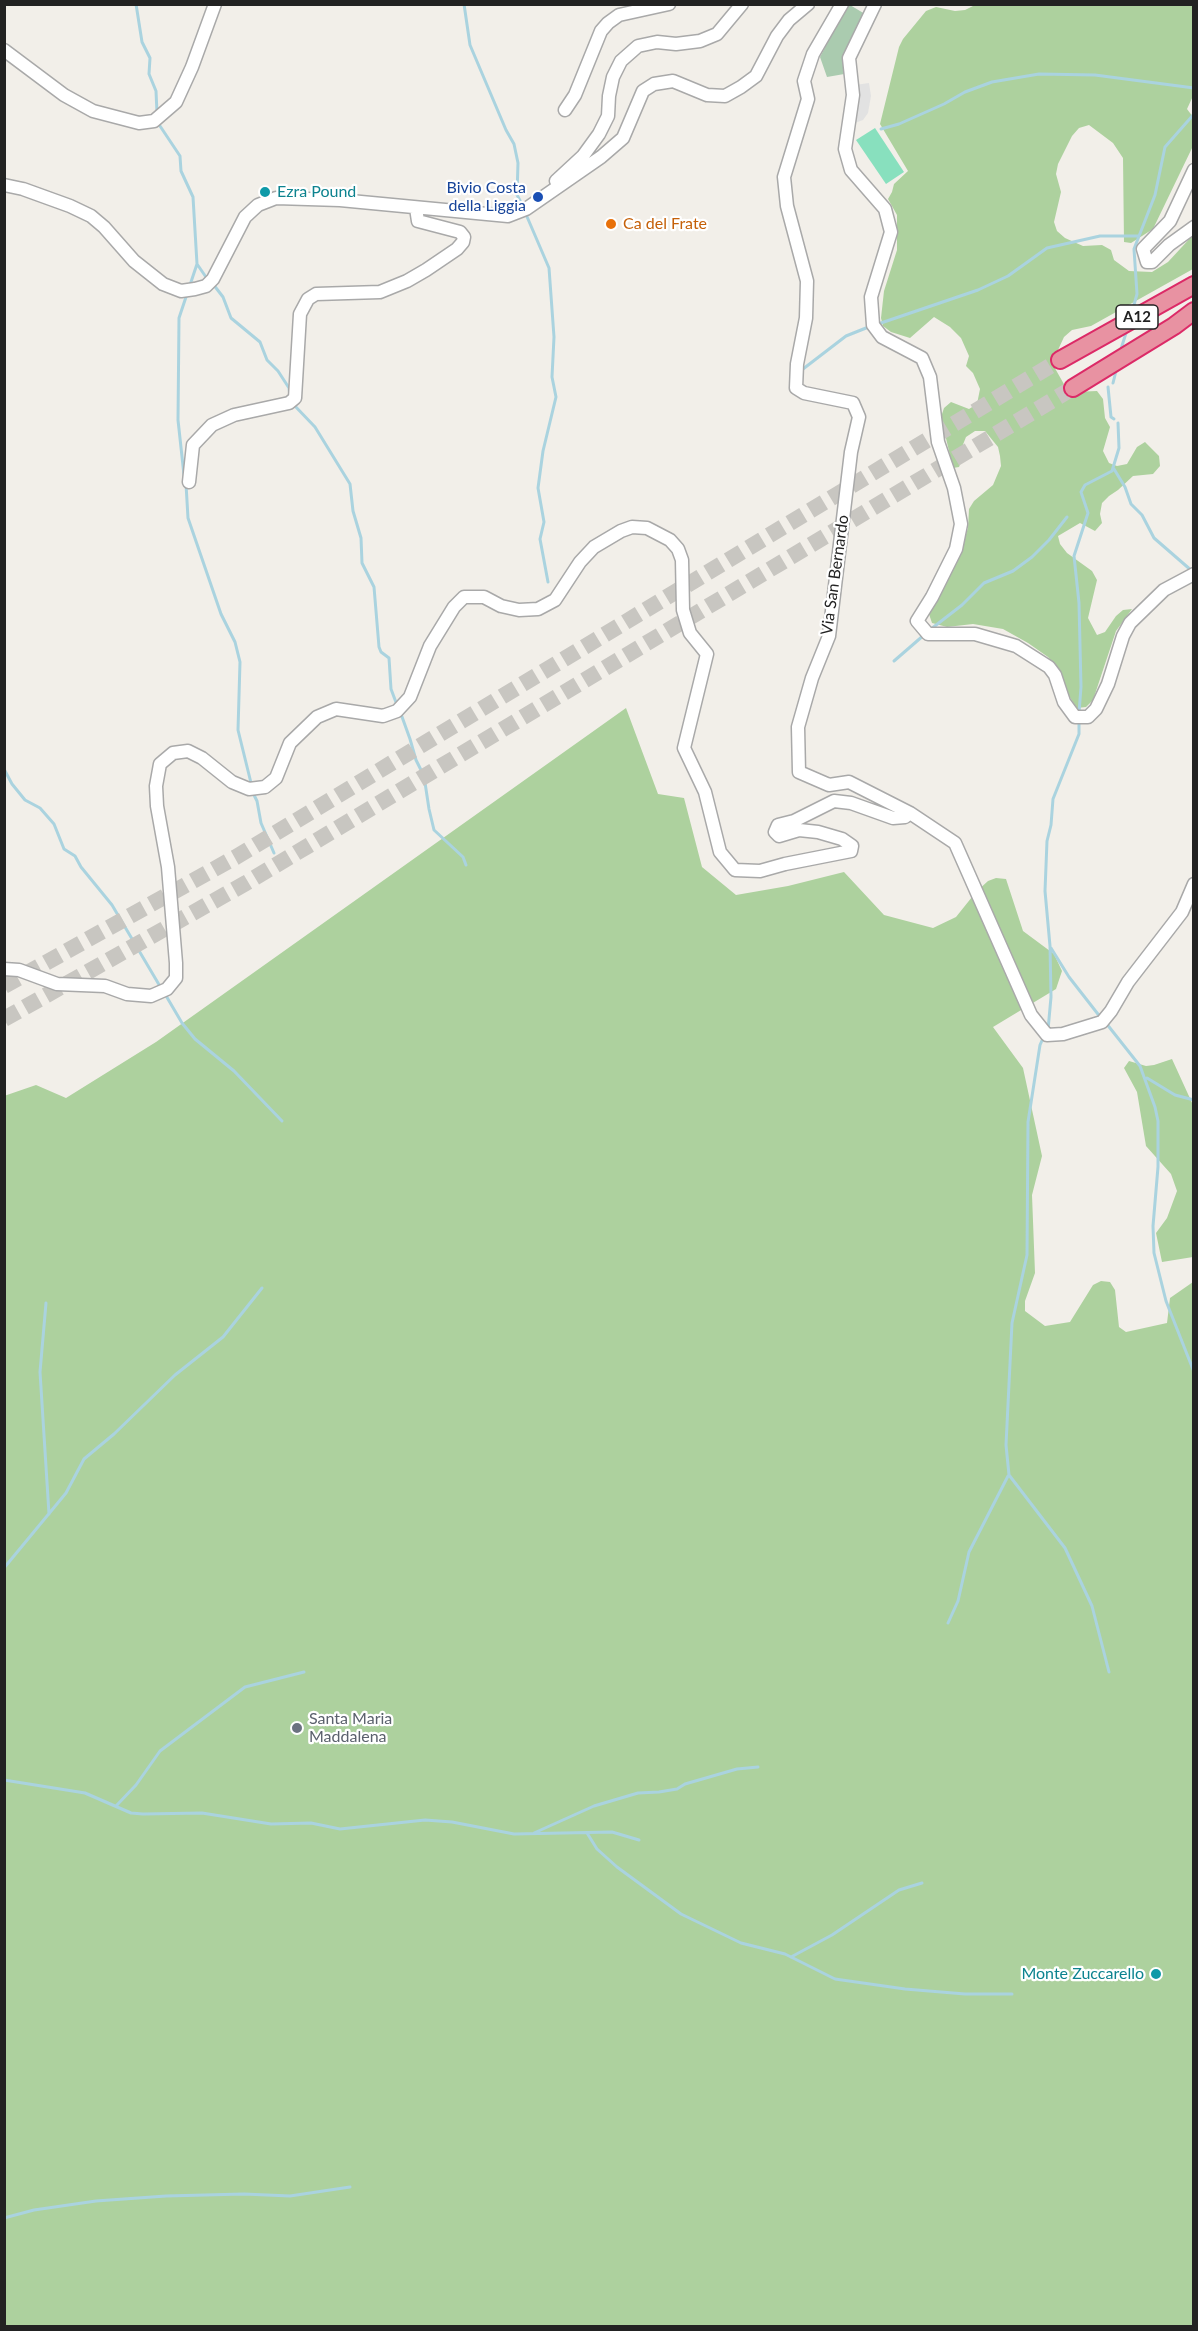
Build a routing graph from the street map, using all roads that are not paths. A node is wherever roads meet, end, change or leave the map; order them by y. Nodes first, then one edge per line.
1 (215, 4) edge
2 (669, 4) edge
3 (742, 4) edge
4 (808, 4) edge
5 (842, 4) edge
6 (875, 4) edge
7 (4, 50) edge
8 (565, 110) dead end
9 (1194, 170) edge
10 (4, 185) edge
11 (542, 198) junction
12 (416, 208) junction
13 (1194, 227) edge
14 (1194, 285) edge
15 (1194, 311) edge
16 (1060, 360) tunnel mouth
17 (1073, 388) tunnel mouth
18 (189, 482) dead end
19 (1194, 574) edge
20 (910, 813) junction
21 (1194, 884) edge
22 (4, 969) edge

1 - 7 street
2 - 8 street
3 - 11 street
4 - 11 street
5 - 20 street, Via San Bernardo
6 - 19 street
9 - 13 street
10 - 12 street
11 - 12 street
12 - 18 street
14 - 16 highway, A12
15 - 17 highway, A12
20 - 21 street, Via San Bernardo
20 - 22 street

